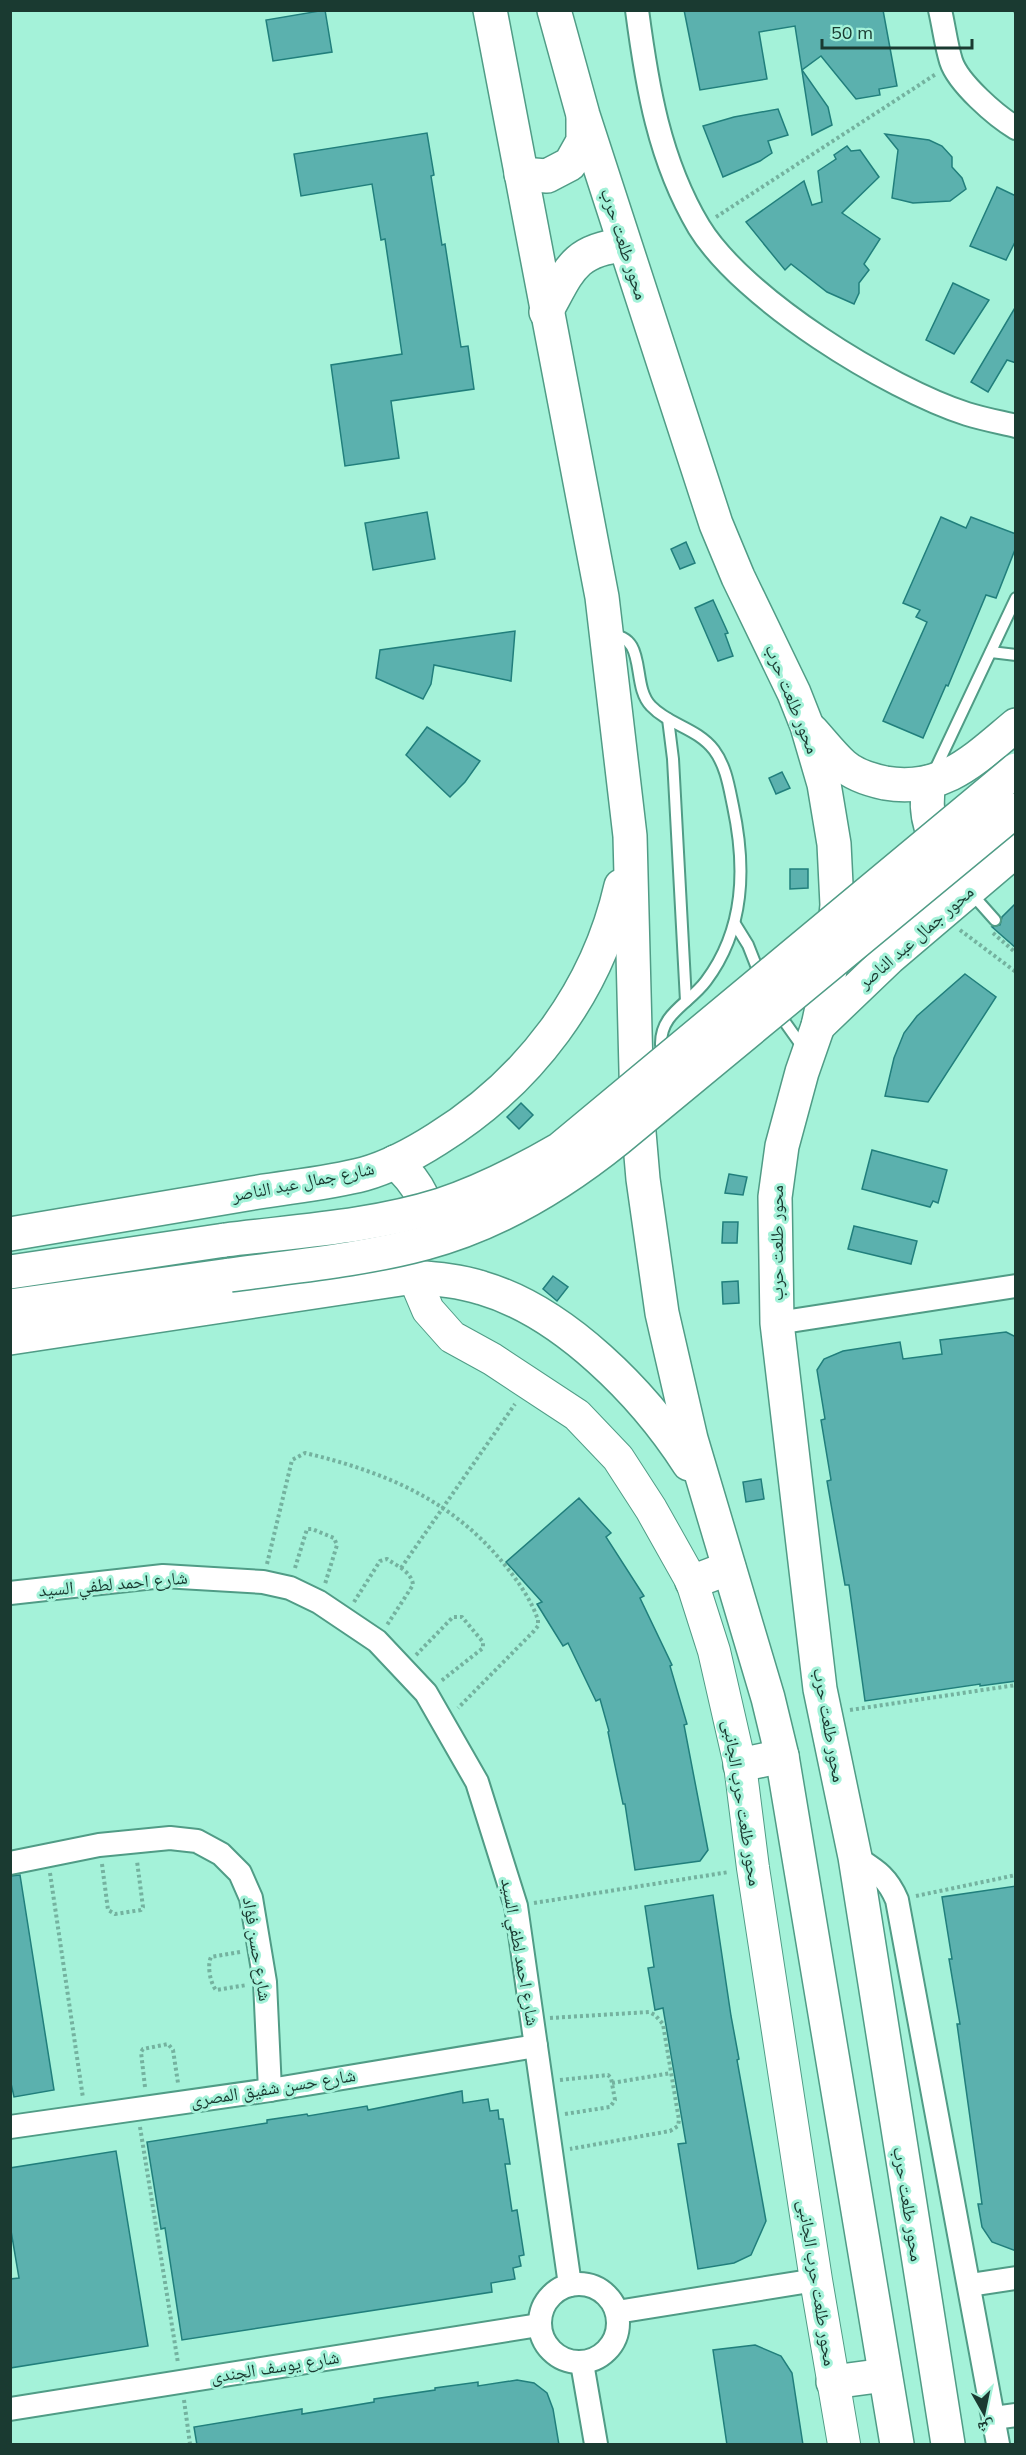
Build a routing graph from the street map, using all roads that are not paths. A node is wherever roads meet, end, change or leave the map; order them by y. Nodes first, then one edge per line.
1 (490, 10) edge
2 (554, 10) edge
3 (637, 10) edge
4 (940, 10) edge
5 (583, 115) junction
6 (1016, 128) edge
7 (521, 174) junction
8 (624, 245) junction
9 (546, 312) junction
10 (1016, 426) edge
11 (1016, 598) edge
12 (606, 635) junction
13 (991, 652) junction
14 (1016, 655) edge
15 (668, 719) junction
16 (1016, 725) edge
17 (807, 726) junction
18 (1016, 770) edge
19 (928, 782) junction
20 (1016, 810) edge
21 (630, 836) junction
22 (1016, 850) edge
23 (977, 884) junction
24 (995, 920) dead end
25 (735, 924) junction
26 (686, 1001) junction
27 (813, 1040) junction
28 (661, 1045) dead end
29 (395, 1162) junction
30 (10, 1234) edge
31 (10, 1272) edge
32 (414, 1277) junction
33 (1016, 1286) edge
34 (10, 1306) edge
35 (777, 1323) junction
36 (16, 1340) edge
37 (708, 1501) junction
38 (729, 1568) junction
39 (692, 1582) junction
40 (10, 1593) edge
41 (782, 1756) junction
42 (740, 1765) junction
43 (855, 1857) junction
44 (10, 1863) edge
45 (536, 2046) junction
46 (270, 2090) junction
47 (10, 2127) edge
48 (1016, 2278) edge
49 (816, 2280) junction
50 (570, 2285) junction
51 (970, 2285) junction
52 (617, 2312) junction
53 (539, 2325) junction
54 (582, 2363) junction
55 (885, 2375) junction
56 (833, 2382) junction
57 (10, 2409) edge
58 (1005, 2417) edge
59 (1016, 2443) edge
60 (596, 2445) edge
61 (844, 2445) edge
62 (897, 2445) edge
63 (948, 2445) edge
64 (998, 2445) edge
65 (1009, 2445) edge

1 - 7 main road
2 - 5 main road, محور طلعت حرب
3 - 10 street
4 - 6 street
5 - 7 main road
5 - 8 main road, محور طلعت حرب
7 - 9 main road
8 - 9 main road
8 - 17 main road, محور طلعت حرب
9 - 12 main road
11 - 13 lane
12 - 15 lane
12 - 21 main road
13 - 14 lane
13 - 19 lane
15 - 25 lane
15 - 26 lane
16 - 19 main road
17 - 19 main road
17 - 27 main road, محور طلعت حرب
18 - 31 main road, bridge
19 - 23 main road
20 - 34 main road, bridge
21 - 29 main road, شارع جمال عبد الناصر
21 - 37 main road
22 - 23 main road, محور جمال عبد الناصر
23 - 24 lane
23 - 27 main road, محور جمال عبد الناصر
25 - 26 lane
25 - 27 lane
26 - 28 lane
27 - 35 main road, محور طلعت حرب
29 - 30 main road, شارع جمال عبد الناصر
29 - 32 main road
32 - 36 main road
32 - 37 main road
32 - 39 street, محور طلعت حرب الجانبى
33 - 35 street
35 - 43 main road, محور طلعت حرب
37 - 38 main road
38 - 39 main road
38 - 41 main road
39 - 42 street, محور طلعت حرب الجانبى
40 - 45 street, شارع احمد لطفي السيد
41 - 42 main road
41 - 55 main road
42 - 49 street, محور طلعت حرب الجانبى
43 - 51 street
43 - 63 main road, محور طلعت حرب
44 - 46 street, شارع حسن فؤاد
45 - 46 street, شارع حسن شفيق المصرى
45 - 50 street, شارع احمد لطفي السيد
46 - 47 street, شارع حسن شفيق المصرى
48 - 51 street
49 - 52 street
49 - 56 street, محور طلعت حرب الجانبى
50 - 52 street
50 - 53 street
51 - 58 street
52 - 54 street
53 - 54 street
53 - 57 street, شارع يوسف الجندى
54 - 60 street
55 - 56 main road
55 - 62 main road
56 - 61 street, محور طلعت حرب الجانبى
58 - 64 street
59 - 65 street

